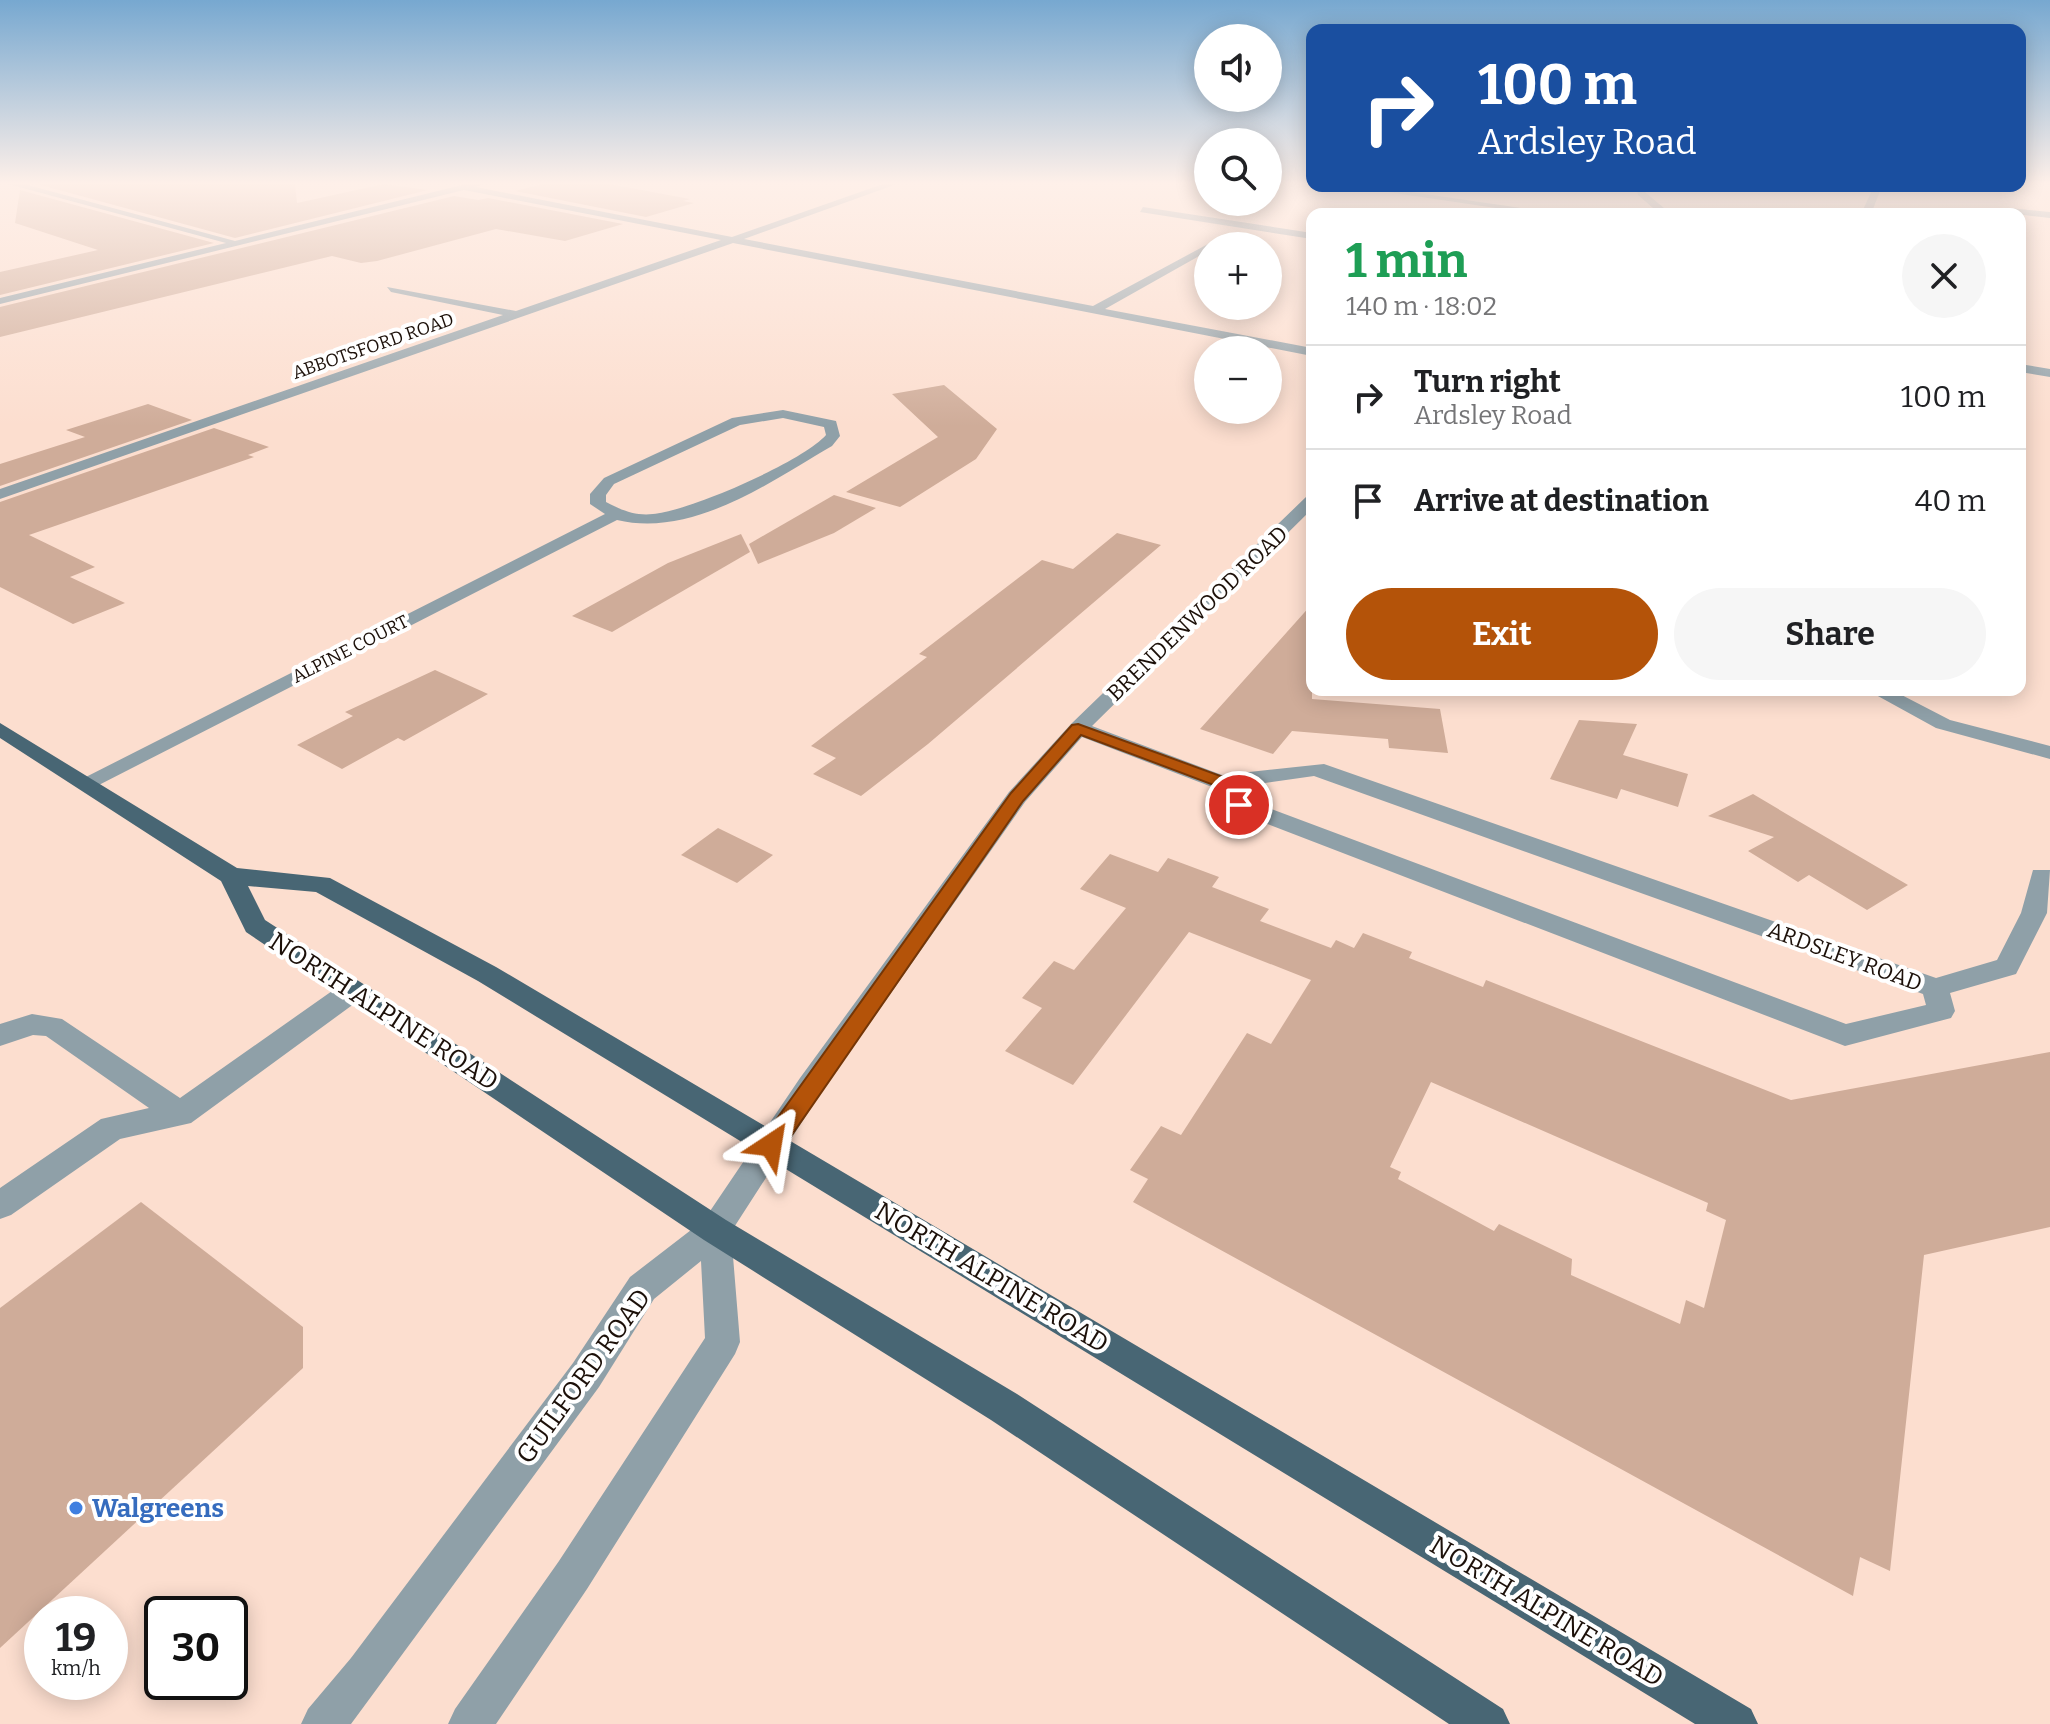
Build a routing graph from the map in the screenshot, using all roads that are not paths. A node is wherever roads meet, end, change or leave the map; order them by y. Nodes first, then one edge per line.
1 (148, 264) edge
2 (667, 264) edge
3 (866, 264) edge
4 (1176, 264) edge
5 (391, 289) dead end
6 (0, 301) edge
7 (1096, 309) junction
8 (518, 315) junction
9 (1306, 351) edge
10 (2026, 369) edge
11 (2050, 373) edge
12 (0, 494) edge
13 (615, 515) junction
14 (1304, 519) edge
15 (1889, 696) edge
16 (1078, 728) junction
17 (0, 729) edge
18 (2050, 753) edge
19 (1220, 782) junction
20 (85, 783) junction
21 (231, 876) junction
22 (2042, 876) dead end
23 (1935, 988) junction
24 (352, 991) junction
25 (0, 1035) edge
26 (180, 1114) junction
27 (771, 1145) junction
28 (0, 1205) edge
29 (715, 1230) junction
30 (323, 1724) edge
31 (470, 1724) edge
32 (1488, 1724) edge
33 (1736, 1724) edge

1 - 6 street
2 - 8 street, ABBOTSFORD ROAD
3 - 7 street
4 - 7 street
5 - 8 street
7 - 9 street
8 - 12 street, ABBOTSFORD ROAD
10 - 11 street
13 - 13 street, ALPINE COURT
13 - 20 street, ALPINE COURT
14 - 16 street, BRENDENWOOD ROAD
15 - 18 street
16 - 19 street, ARDSLEY ROAD
16 - 27 street, BRENDENWOOD ROAD
17 - 20 main road, NORTH ALPINE ROAD
19 - 23 street, ARDSLEY ROAD
19 - 23 street, ARDSLEY ROAD
20 - 21 main road, NORTH ALPINE ROAD
21 - 24 main road, NORTH ALPINE ROAD
21 - 27 main road, NORTH ALPINE ROAD
22 - 23 street
24 - 26 street
24 - 29 main road, NORTH ALPINE ROAD
25 - 26 street
26 - 28 street
27 - 29 street, BRENDENWOOD ROAD
27 - 33 main road, NORTH ALPINE ROAD
29 - 30 street, GUILFORD ROAD
29 - 31 street
29 - 32 main road, NORTH ALPINE ROAD

